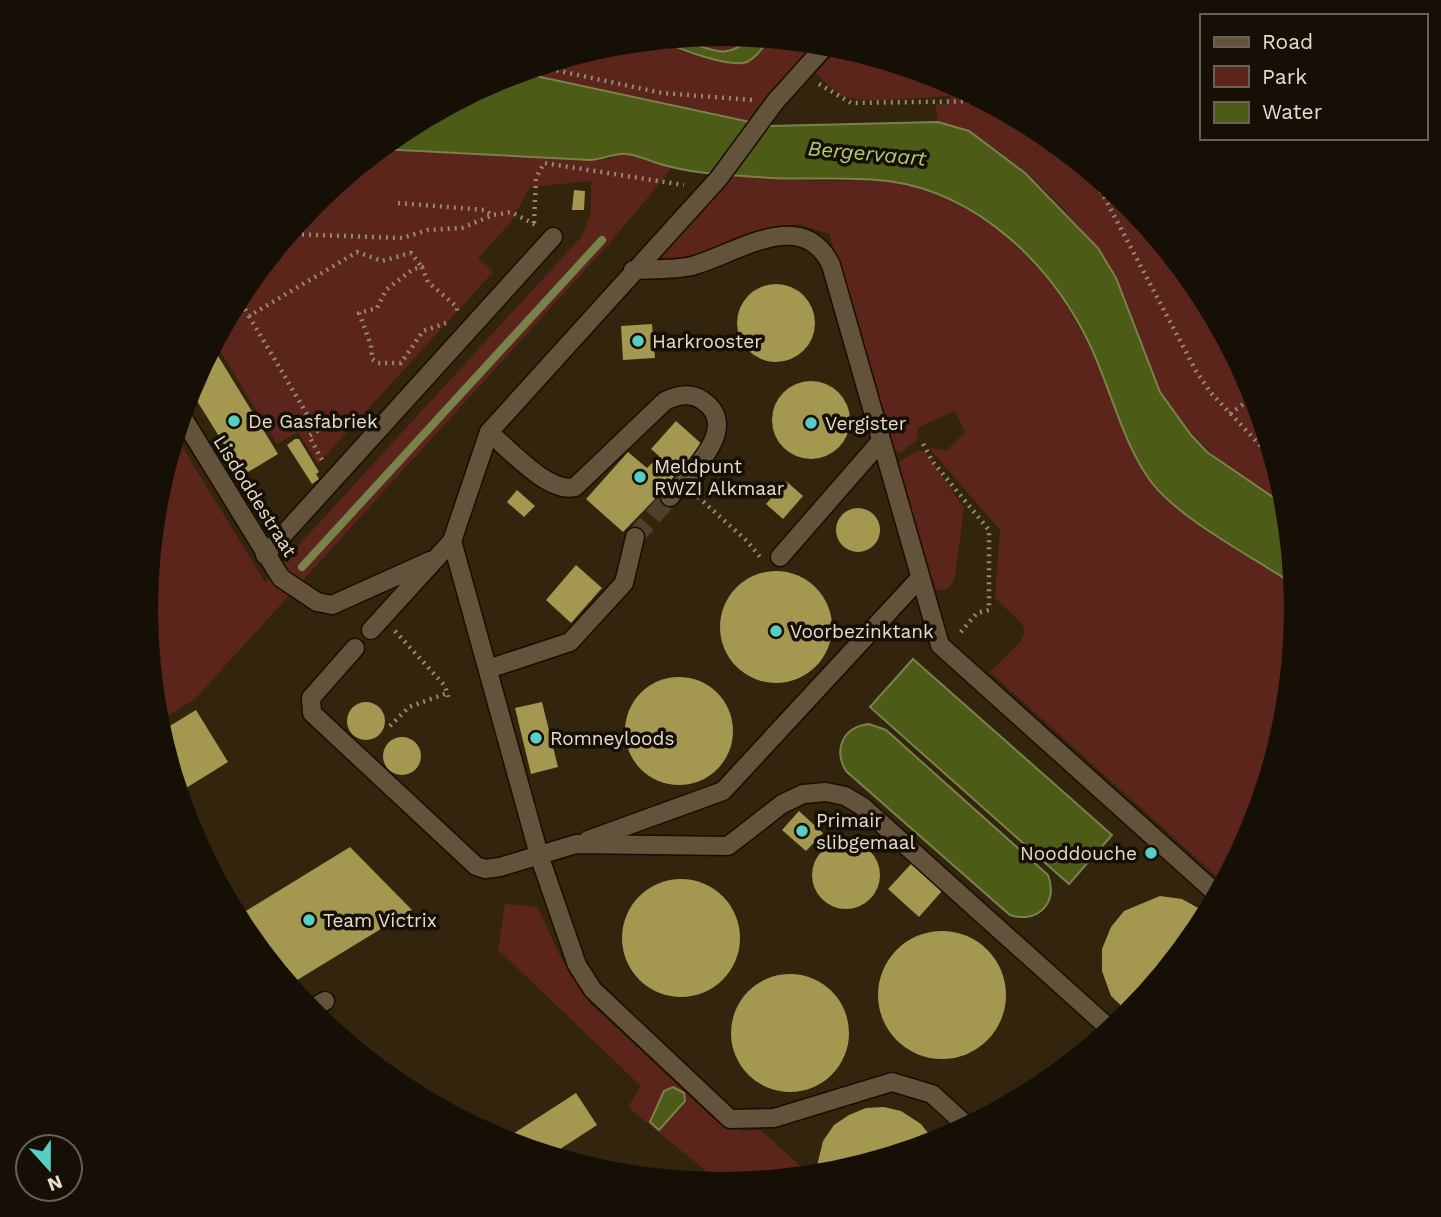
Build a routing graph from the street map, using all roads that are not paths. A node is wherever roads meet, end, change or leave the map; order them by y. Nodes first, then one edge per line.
1 (819, 54) edge
2 (553, 237) dead end
3 (633, 270) junction
4 (186, 431) edge
5 (489, 432) junction
6 (881, 440) junction
7 (670, 497) tunnel mouth
8 (635, 537) tunnel mouth
9 (452, 541) junction
10 (265, 555) junction
11 (780, 556) dead end
12 (436, 558) junction
13 (920, 578) junction
14 (376, 624) road end
15 (355, 648) dead end
16 (488, 669) junction
17 (576, 844) junction
18 (540, 855) junction
19 (1209, 887) edge
20 (1103, 1022) edge
21 (959, 1118) edge

1 - 3 street
2 - 10 street
3 - 5 street
3 - 6 street
4 - 10 street, Lisdoddestraat
5 - 7 street
5 - 9 street
6 - 11 street
6 - 13 street
8 - 16 street
9 - 12 street
9 - 16 street
10 - 12 street, Lisdoddestraat
12 - 14 street
13 - 17 street
13 - 19 street
15 - 18 street
16 - 18 street
17 - 18 street
17 - 20 street
18 - 21 street

